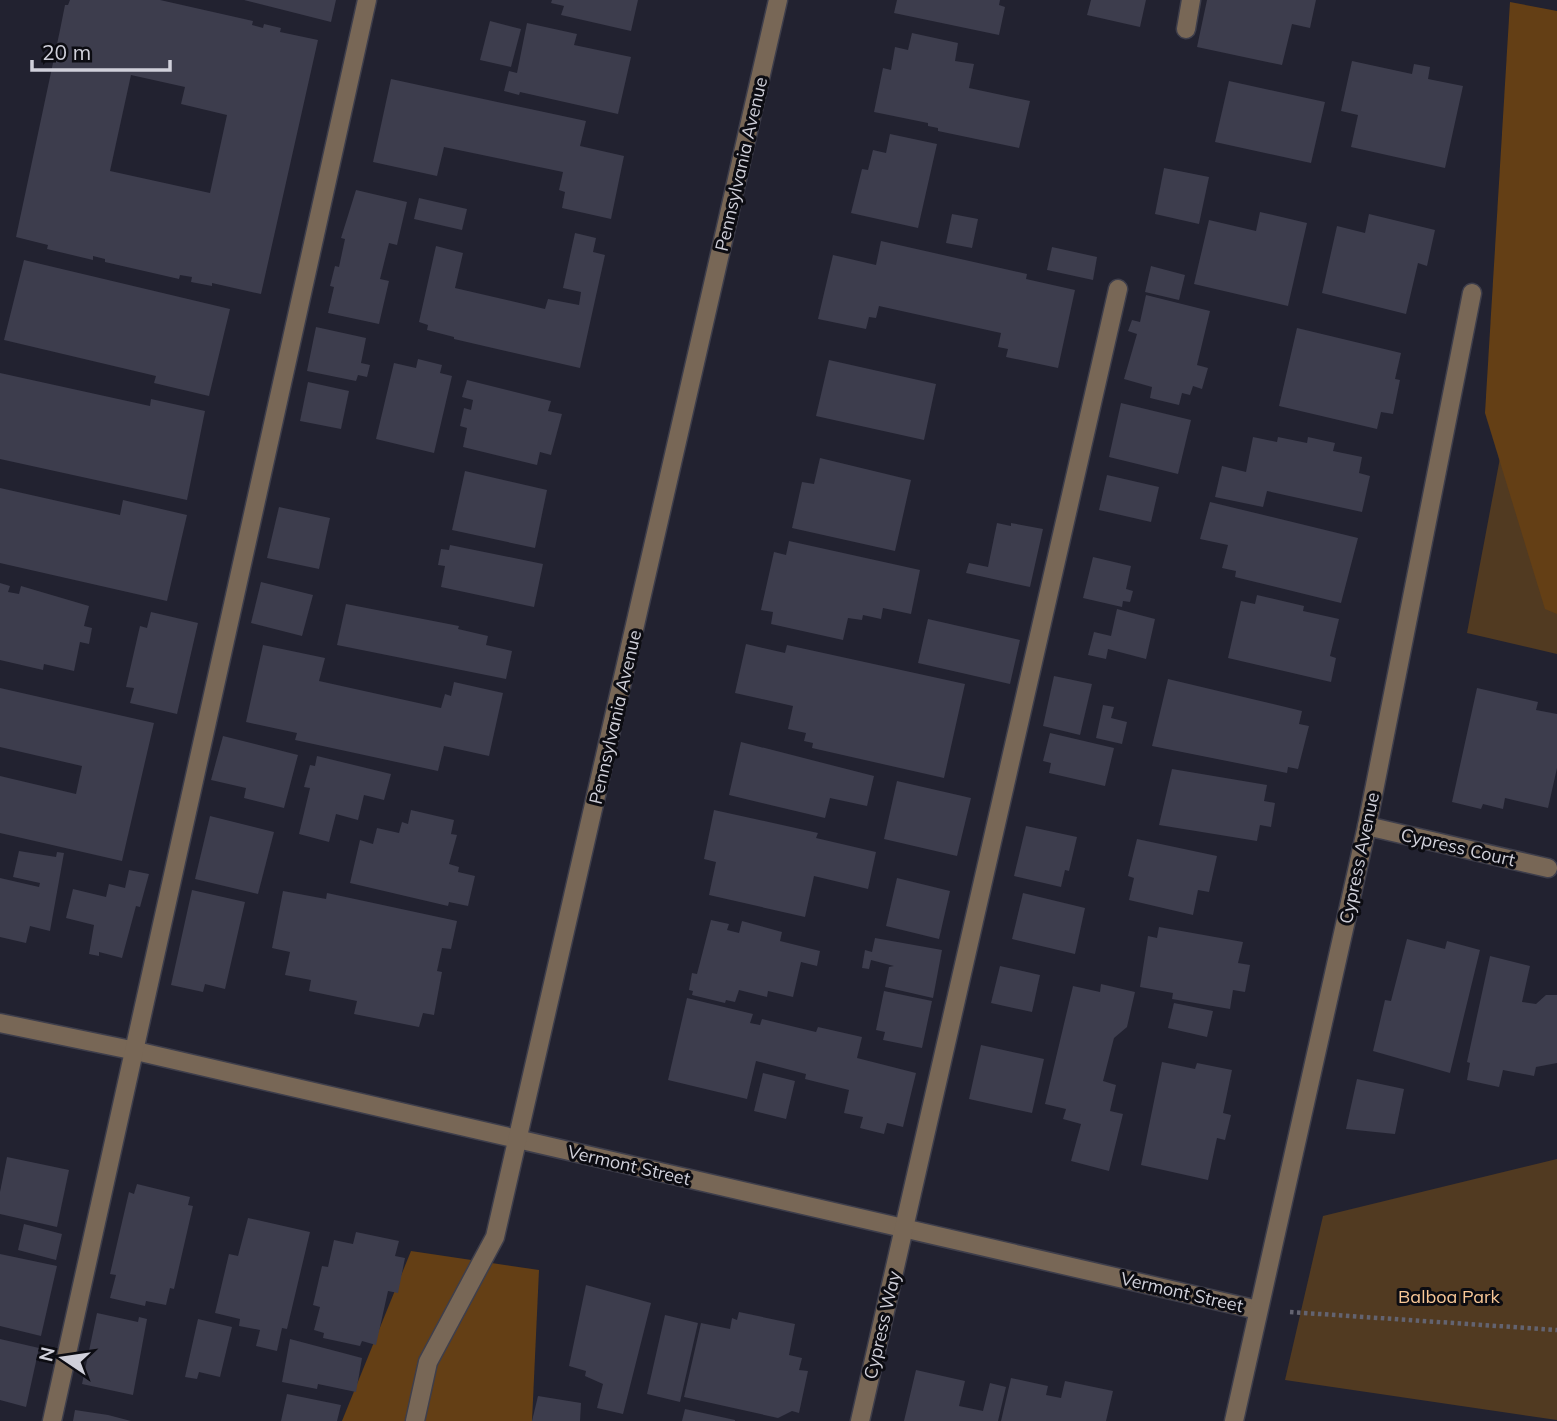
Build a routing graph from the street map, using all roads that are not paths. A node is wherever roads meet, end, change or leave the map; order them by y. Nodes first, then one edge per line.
1 (367, 0) edge
2 (778, 0) edge
3 (1191, 0) edge
4 (1186, 29) dead end
5 (1118, 289) dead end
6 (1472, 293) dead end
7 (1367, 826) junction
8 (1548, 867) dead end
9 (0, 1023) edge
10 (136, 1051) junction
11 (519, 1139) junction
12 (904, 1228) junction
13 (1258, 1310) junction
14 (52, 1421) edge
15 (415, 1421) edge
16 (860, 1421) edge
17 (1234, 1421) edge

1 - 10 street
2 - 11 street, Pennsylvania Avenue
3 - 4 street
5 - 12 street, Cypress Way
6 - 7 street, Cypress Avenue
7 - 8 street, Cypress Court
7 - 13 street, Cypress Avenue
9 - 10 street, Vermont Street
10 - 11 street, Vermont Street
10 - 14 street
11 - 12 street, Vermont Street
11 - 15 street, Pennsylvania Avenue
12 - 13 street, Vermont Street
12 - 16 street, Cypress Way
13 - 17 street, Cypress Avenue

